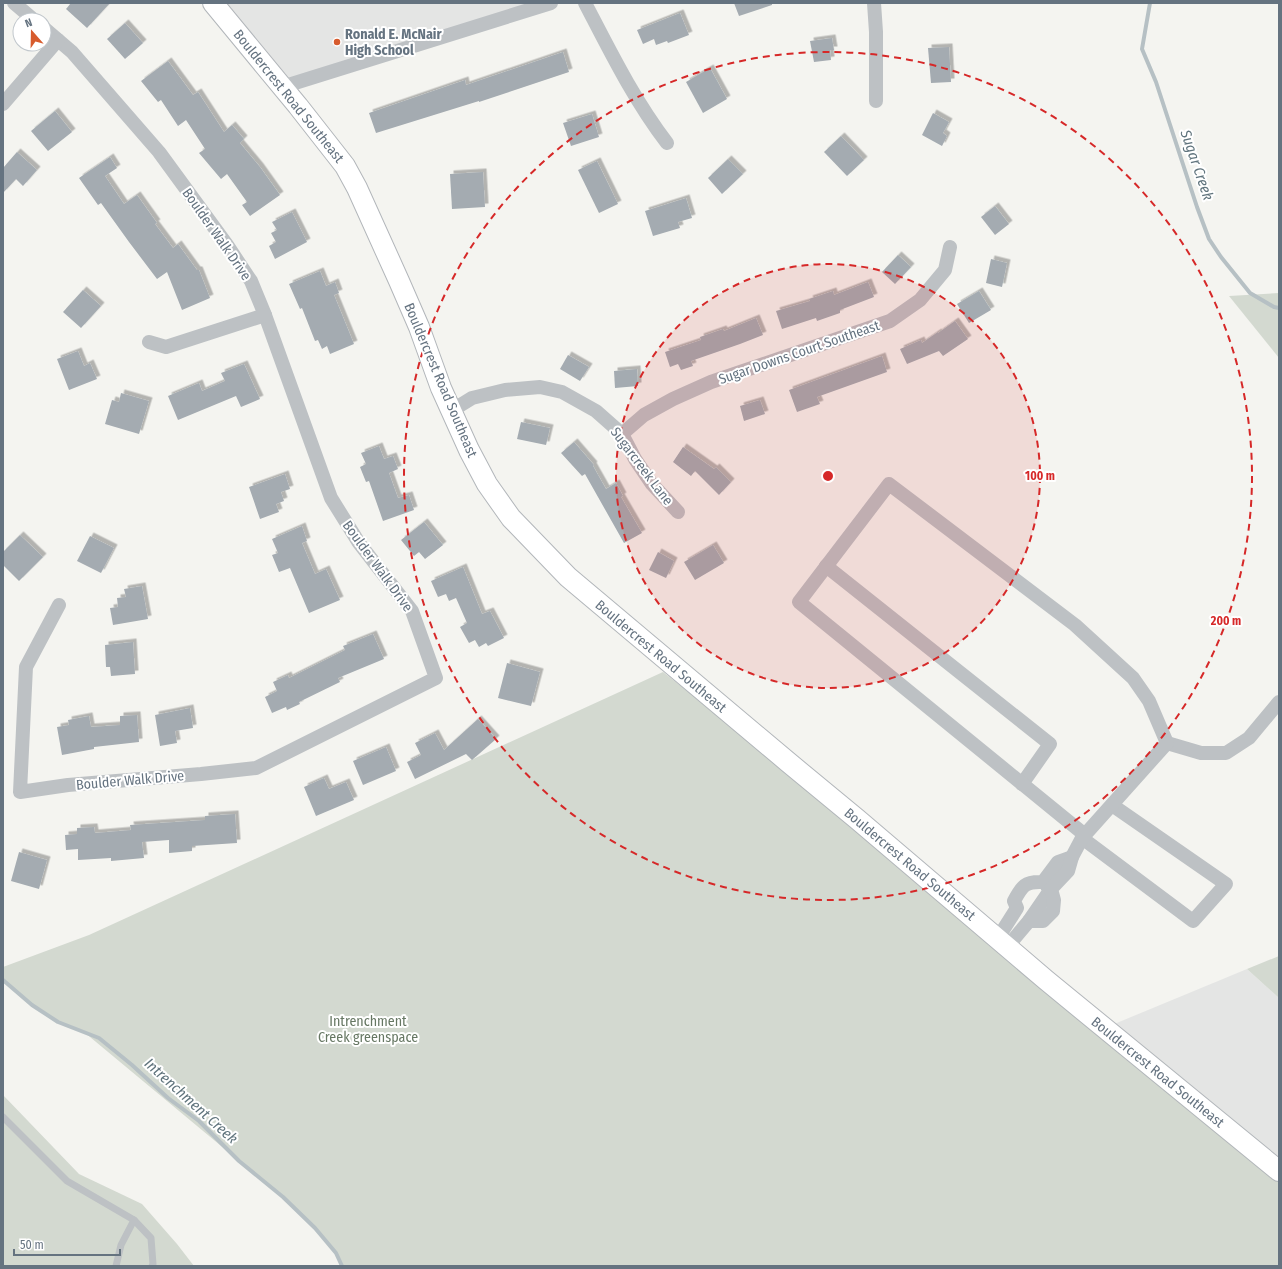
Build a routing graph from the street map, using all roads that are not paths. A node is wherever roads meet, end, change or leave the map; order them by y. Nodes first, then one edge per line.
1 (14, 3) edge
2 (213, 3) edge
3 (550, 3) edge
4 (585, 3) edge
5 (874, 3) edge
6 (25, 12) edge
7 (52, 35) edge
8 (58, 40) junction
9 (282, 87) junction
10 (876, 101) dead end
11 (3, 104) edge
12 (667, 143) dead end
13 (950, 247) dead end
14 (265, 315) junction
15 (149, 342) dead end
16 (451, 411) junction
17 (622, 434) junction
18 (678, 512) dead end
19 (826, 566) junction
20 (58, 605) dead end
21 (1279, 702) edge
22 (1167, 743) junction
23 (1022, 784) junction
24 (1112, 805) junction
25 (1083, 837) junction
26 (1047, 886) junction
27 (1003, 942) junction
28 (3, 1117) edge
29 (1279, 1171) edge
30 (134, 1220) junction
31 (116, 1266) edge
32 (152, 1266) edge

1 - 6 street
2 - 9 street, Bouldercrest Road Southeast
3 - 9 street
4 - 12 street
5 - 10 street
7 - 8 street, Boulder Walk Drive
8 - 11 street
8 - 14 street, Boulder Walk Drive
9 - 16 street, Bouldercrest Road Southeast
13 - 17 street, Sugar Downs Court Southeast
14 - 15 street
14 - 20 street, Boulder Walk Drive
16 - 17 street, Sugarcreek Lane
16 - 27 street, Bouldercrest Road Southeast
17 - 18 street, Sugarcreek Lane
19 - 22 street
19 - 23 street
19 - 23 street
21 - 22 street
22 - 24 street
23 - 25 street
24 - 25 street
24 - 25 street
25 - 26 street
26 - 27 street
26 - 27 street
27 - 29 street, Bouldercrest Road Southeast
28 - 30 lane
30 - 31 lane
30 - 32 lane

